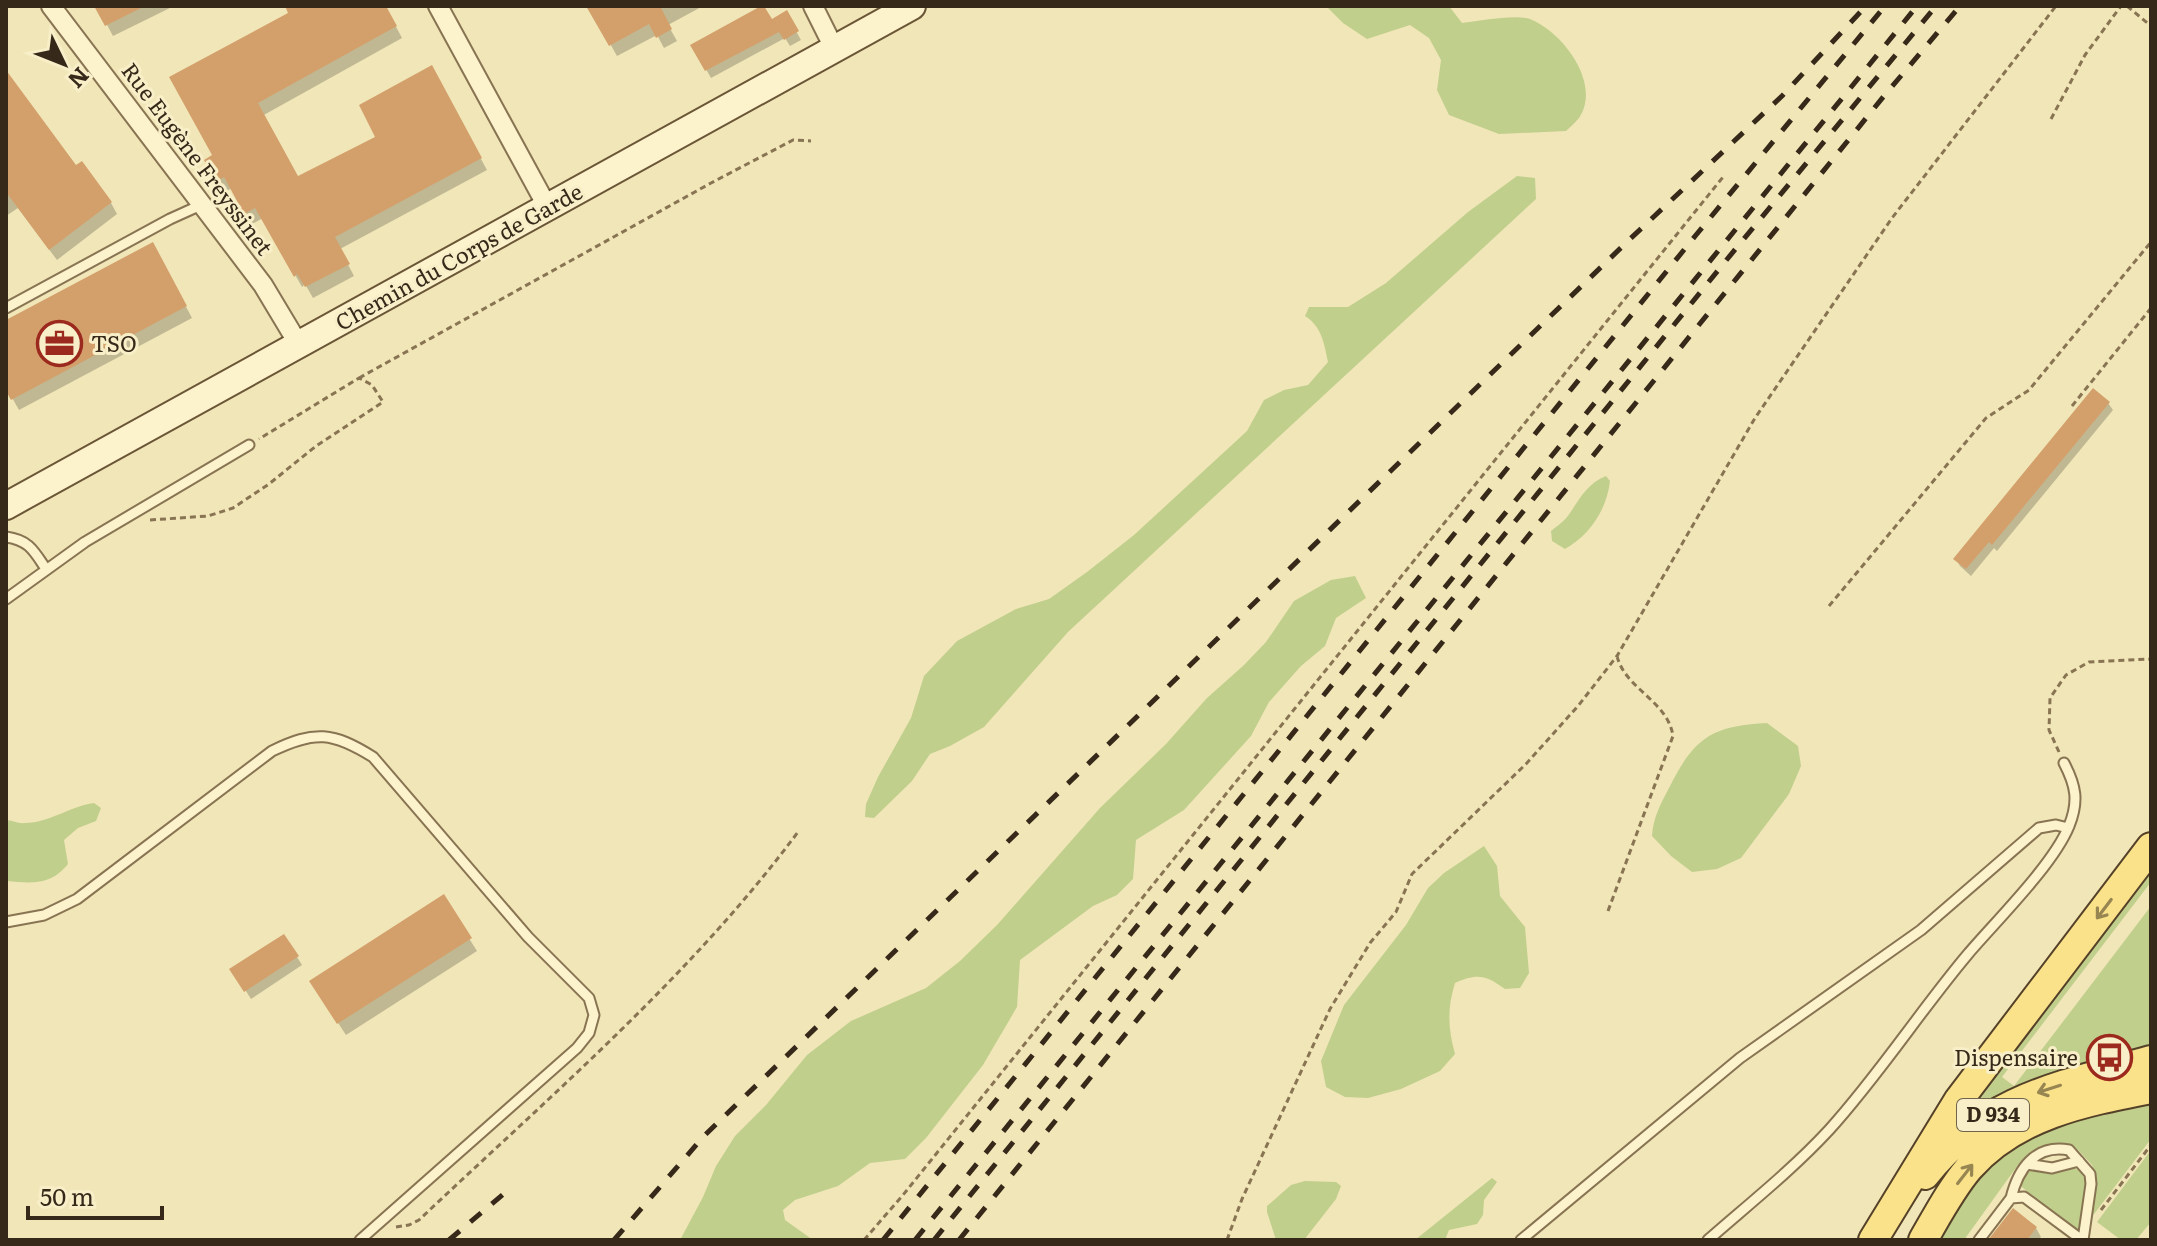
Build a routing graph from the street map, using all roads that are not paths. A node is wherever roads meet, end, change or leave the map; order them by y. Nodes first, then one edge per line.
1 (51, 6) edge
2 (438, 6) edge
3 (813, 6) edge
4 (912, 6) edge
5 (834, 48) junction
6 (201, 205) junction
7 (548, 208) junction
8 (6, 308) edge
9 (299, 345) junction
10 (249, 445) road end
11 (6, 506) edge
12 (6, 537) edge
13 (46, 569) junction
14 (6, 599) edge
15 (2064, 763) road end
16 (2068, 828) junction
17 (2151, 847) edge
18 (6, 922) edge
19 (2151, 1060) edge
20 (2151, 1089) edge
21 (2079, 1161) junction
22 (2027, 1164) junction
23 (2011, 1198) junction
24 (2083, 1237) edge
25 (360, 1240) edge
26 (1521, 1240) edge
27 (1708, 1240) edge
28 (1873, 1240) edge
29 (1884, 1240) edge
30 (1923, 1240) edge
31 (1979, 1240) edge

1 - 6 street, Rue Eugène Freyssinet
2 - 7 street
3 - 5 street
4 - 5 street, Chemin du Corps de Garde
5 - 7 street, Chemin du Corps de Garde
6 - 8 lane
6 - 9 street, Rue Eugène Freyssinet
7 - 9 street, Chemin du Corps de Garde
9 - 11 street, Chemin du Corps de Garde
10 - 13 lane
12 - 13 lane
13 - 14 lane
15 - 16 lane
16 - 26 lane
16 - 27 lane
17 -> 28 main road, D 934
18 - 25 lane
19 -> 29 main road, D 934
30 -> 20 main road, D 934
21 - 22 lane
21 - 22 lane
21 - 24 lane
22 - 23 lane
23 - 24 lane
23 - 31 lane

